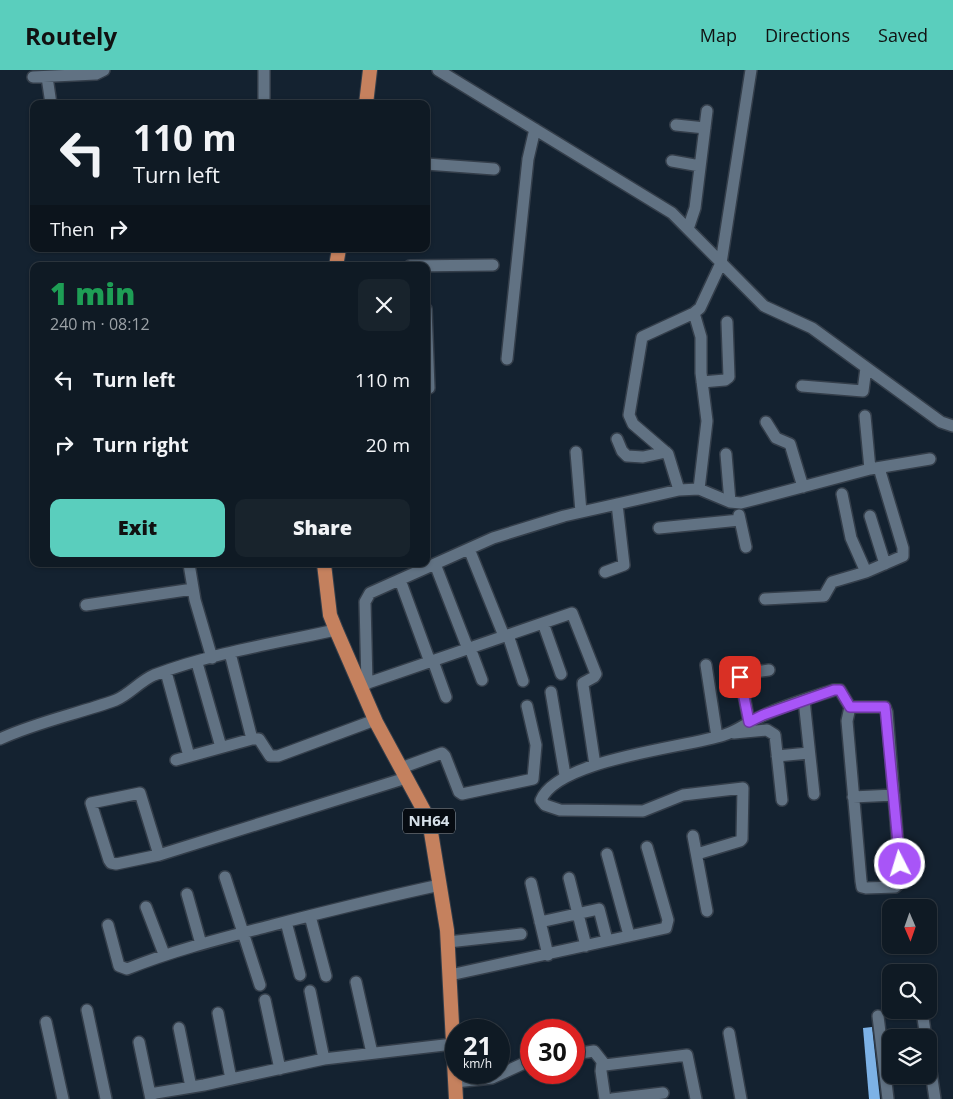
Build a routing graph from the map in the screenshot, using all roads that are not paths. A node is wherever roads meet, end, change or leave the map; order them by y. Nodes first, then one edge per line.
1 (104, 70) edge
2 (264, 70) edge
3 (370, 70) edge
4 (438, 70) edge
5 (751, 70) edge
6 (47, 76) junction
7 (33, 77) dead end
8 (50, 100) edge
9 (264, 100) edge
10 (366, 100) edge
11 (707, 111) dead end
12 (676, 125) dead end
13 (704, 128) junction
14 (535, 129) junction
15 (672, 161) dead end
16 (430, 164) edge
17 (700, 166) junction
18 (494, 169) dead end
19 (688, 229) junction
20 (721, 263) junction
21 (493, 264) dead end
22 (430, 266) edge
23 (694, 313) junction
24 (727, 322) dead end
25 (507, 359) dead end
26 (866, 368) junction
27 (702, 382) junction
28 (802, 386) dead end
29 (865, 416) dead end
30 (766, 422) dead end
31 (953, 426) edge
32 (617, 439) dead end
33 (576, 452) dead end
34 (666, 452) junction
35 (726, 454) dead end
36 (930, 459) dead end
37 (875, 469) junction
38 (803, 487) junction
39 (700, 489) junction
40 (679, 490) junction
41 (842, 494) dead end
42 (733, 502) junction
43 (617, 504) junction
44 (581, 512) junction
45 (870, 516) dead end
46 (740, 520) junction
47 (659, 528) dead end
48 (746, 547) dead end
49 (469, 549) junction
50 (435, 564) junction
51 (885, 564) junction
52 (430, 566) edge
53 (190, 567) edge
54 (324, 567) edge
55 (428, 567) edge
56 (605, 572) dead end
57 (866, 572) junction
58 (400, 580) junction
59 (194, 589) junction
60 (765, 599) dead end
61 (86, 605) dead end
62 (543, 623) junction
63 (336, 630) junction
64 (506, 636) junction
65 (469, 649) junction
66 (230, 653) junction
67 (212, 658) junction
68 (431, 662) junction
69 (196, 663) junction
70 (706, 665) dead end
71 (768, 670) dead end
72 (166, 672) junction
73 (561, 674) dead end
74 (482, 680) dead end
75 (523, 681) dead end
76 (364, 685) junction
77 (551, 692) dead end
78 (446, 697) dead end
79 (804, 700) junction
80 (527, 706) dead end
81 (850, 707) junction
82 (375, 720) junction
83 (749, 722) junction
84 (730, 733) junction
85 (717, 737) junction
86 (252, 738) junction
87 (0, 739) edge
88 (221, 748) junction
89 (809, 753) junction
90 (189, 756) junction
91 (777, 756) junction
92 (176, 760) dead end
93 (595, 766) junction
94 (404, 773) junction
95 (565, 775) junction
96 (814, 794) dead end
97 (894, 795) junction
98 (853, 797) junction
99 (782, 800) dead end
100 (693, 836) dead end
101 (648, 847) dead end
102 (607, 854) dead end
103 (697, 854) junction
104 (158, 855) junction
105 (226, 877) dead end
106 (569, 878) dead end
107 (531, 883) dead end
108 (440, 885) junction
109 (187, 894) dead end
110 (146, 907) dead end
111 (707, 911) dead end
112 (578, 912) junction
113 (310, 916) junction
114 (286, 922) junction
115 (540, 922) junction
116 (108, 925) dead end
117 (243, 933) junction
118 (521, 934) dead end
119 (628, 935) junction
120 (607, 940) junction
121 (448, 942) junction
122 (201, 944) junction
123 (586, 946) junction
124 (164, 954) junction
125 (548, 954) junction
126 (300, 975) dead end
127 (450, 975) junction
128 (326, 976) dead end
129 (356, 982) dead end
130 (260, 985) dead end
131 (310, 991) dead end
132 (265, 1000) dead end
133 (87, 1010) dead end
134 (218, 1013) dead end
135 (878, 1016) dead end
136 (452, 1019) edge
137 (46, 1022) dead end
138 (179, 1028) dead end
139 (729, 1033) dead end
140 (139, 1042) dead end
141 (445, 1045) edge
142 (585, 1052) edge
143 (372, 1053) junction
144 (324, 1059) junction
145 (602, 1063) junction
146 (280, 1069) junction
147 (231, 1079) junction
148 (455, 1084) edge
149 (933, 1084) edge
150 (191, 1088) junction
151 (663, 1093) dead end
152 (150, 1096) edge
153 (63, 1099) edge
154 (106, 1099) edge
155 (456, 1099) edge
156 (605, 1099) edge
157 (612, 1099) edge
158 (696, 1099) edge
159 (740, 1099) edge
160 (888, 1099) edge
161 (935, 1099) edge

1 - 6 street
2 - 9 street
3 - 10 highway
4 - 14 street
5 - 20 street
6 - 7 street
6 - 8 street
11 - 13 street
12 - 13 street
13 - 17 street
14 - 19 street
14 - 25 street
15 - 17 street
16 - 18 street
17 - 19 street
19 - 20 street
20 - 23 street
20 - 26 street
21 - 22 street
23 - 27 street
23 - 34 street
24 - 27 street
26 - 28 street
26 - 31 street
27 - 39 street
29 - 37 street
30 - 38 street
32 - 34 street
33 - 44 street
34 - 40 street
35 - 42 street
36 - 37 street
37 - 38 street
37 - 51 street
38 - 42 street
39 - 40 street
39 - 42 street
40 - 43 street
41 - 57 street
42 - 46 street
43 - 44 street
43 - 56 street
44 - 49 street
45 - 51 street
46 - 47 street
46 - 48 street
49 - 50 street
49 - 64 street
50 - 52 street
50 - 65 street
51 - 57 street
53 - 59 street
54 - 63 highway, NH64
55 - 58 street
57 - 60 street
58 - 68 street
58 - 76 street
59 - 61 street
59 - 67 street
62 - 64 street
62 - 73 street
62 - 93 street
63 - 66 street
63 - 76 highway, NH64
64 - 65 street
64 - 75 street
65 - 68 street
65 - 74 street
66 - 67 street
66 - 86 street
67 - 69 street
68 - 76 street
68 - 78 street
69 - 72 street
69 - 88 street
70 - 85 street
71 - 83 street
72 - 87 street
72 - 90 street
76 - 82 highway, NH64
77 - 95 street
79 - 81 street
79 - 83 street
79 - 89 street
80 - 94 street
81 - 97 street
81 - 98 street
82 - 86 street
82 - 94 highway, NH64
83 - 84 street
84 - 85 street
84 - 91 street
85 - 93 street
86 - 88 street
88 - 90 street
89 - 91 street
89 - 96 street
90 - 92 street
91 - 99 street
93 - 95 street
94 - 104 street
94 - 108 highway, NH64
95 - 103 street
97 - 98 street
97 - 98 street
100 - 103 street
101 - 119 street
102 - 119 street
103 - 111 street
104 - 104 street
105 - 117 street
106 - 112 street
107 - 115 street
108 - 113 street
108 - 121 highway, NH64
109 - 122 street
110 - 124 street
112 - 115 street
112 - 120 street
112 - 123 street
113 - 114 street
113 - 128 street
114 - 117 street
114 - 126 street
115 - 125 street
116 - 124 street
117 - 122 street
117 - 130 street
118 - 121 street
119 - 120 street
120 - 123 street
121 - 127 highway, NH64
122 - 124 street
123 - 125 street
125 - 127 street
127 - 136 highway, NH64
129 - 143 street
131 - 144 street
132 - 146 street
133 - 154 street
134 - 147 street
135 - 160 street
137 - 153 street
138 - 150 street
139 - 159 street
140 - 152 street
141 - 143 street
142 - 145 street
143 - 144 street
144 - 146 street
145 - 156 street
145 - 158 street
146 - 147 street
147 - 150 street
148 - 155 highway, NH64
149 - 161 street
150 - 152 street
151 - 157 street

